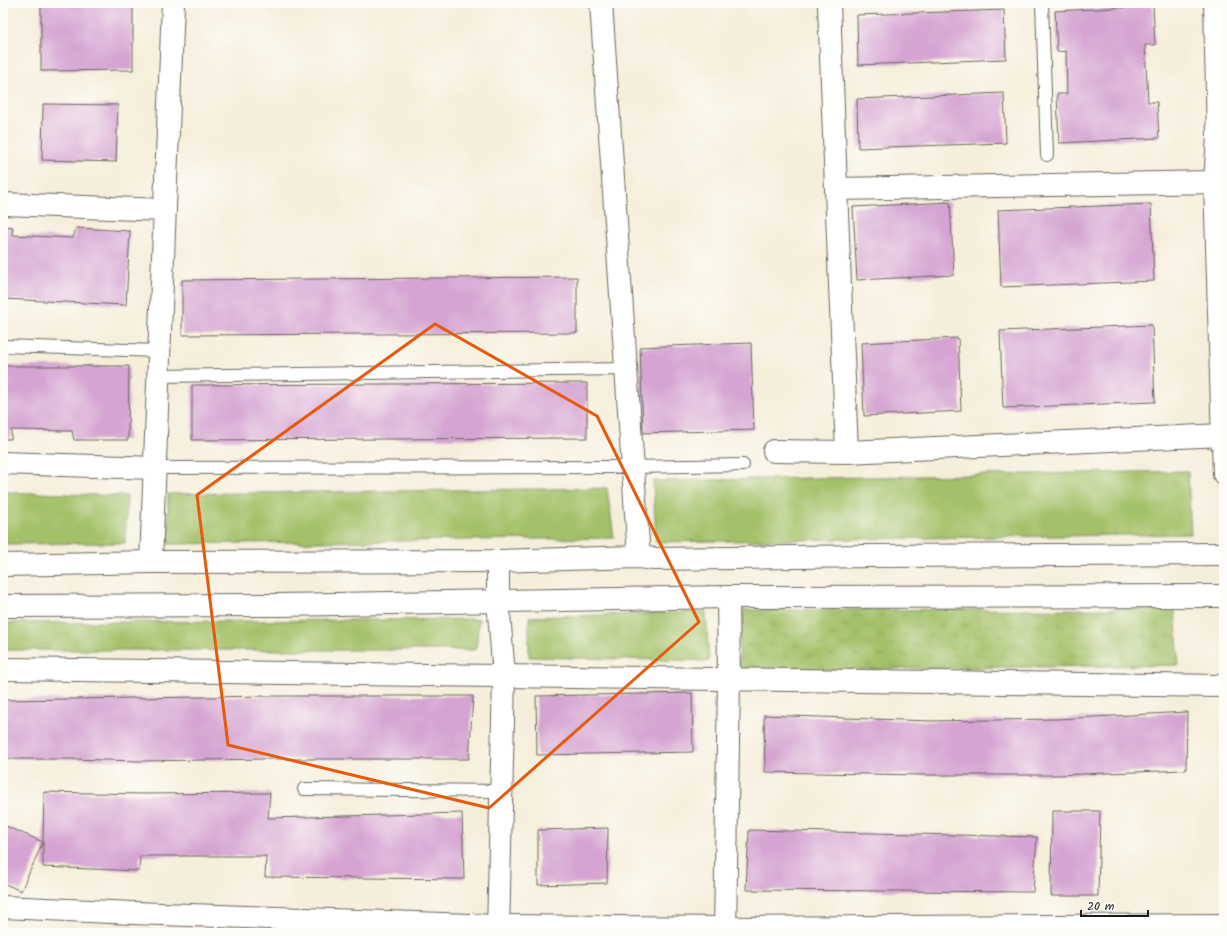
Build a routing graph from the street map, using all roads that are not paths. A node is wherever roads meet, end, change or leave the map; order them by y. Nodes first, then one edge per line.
1 (174, 3) edge
2 (601, 3) edge
3 (830, 3) edge
4 (1042, 3) edge
5 (1215, 3) edge
6 (1221, 137) edge
7 (1047, 155) dead end
8 (1215, 182) junction
9 (836, 189) junction
10 (3, 204) edge
11 (165, 210) junction
12 (3, 346) edge
13 (159, 351) junction
14 (626, 369) junction
15 (158, 376) junction
16 (1222, 383) edge
17 (1223, 435) junction
18 (774, 451) dead end
19 (847, 452) junction
20 (3, 463) edge
21 (743, 465) dead end
22 (632, 467) junction
23 (155, 468) junction
24 (1224, 474) edge
25 (1224, 554) edge
26 (639, 557) junction
27 (498, 561) junction
28 (151, 562) junction
29 (3, 565) edge
30 (1224, 596) edge
31 (728, 597) junction
32 (498, 601) junction
33 (3, 606) edge
34 (3, 669) edge
35 (504, 676) junction
36 (729, 679) junction
37 (1224, 686) edge
38 (304, 789) dead end
39 (502, 791) junction
40 (3, 907) edge
41 (1224, 925) edge
42 (498, 930) edge
43 (726, 931) edge

1 - 11 street
2 - 14 street
3 - 9 street
4 - 7 lane
5 - 6 street
6 - 8 street
8 - 9 street
8 - 16 street
9 - 19 street
10 - 11 street
11 - 13 street
12 - 13 lane
13 - 15 street
14 - 15 lane
14 - 22 street
15 - 23 street
16 - 17 street
17 - 19 street
17 - 24 street
18 - 19 street
20 - 23 street
21 - 22 lane
22 - 23 lane
22 - 26 street
23 - 28 street
25 - 26 street
26 - 27 street
27 - 28 street
27 - 32 street
28 - 29 street
30 - 31 street
31 - 32 street
31 - 36 street
32 - 33 street
32 - 35 street
34 - 35 street
35 - 36 street
35 - 39 street
36 - 37 street
36 - 43 street
38 - 39 lane
39 - 42 street
40 - 42 street
41 - 43 street
42 - 43 street

